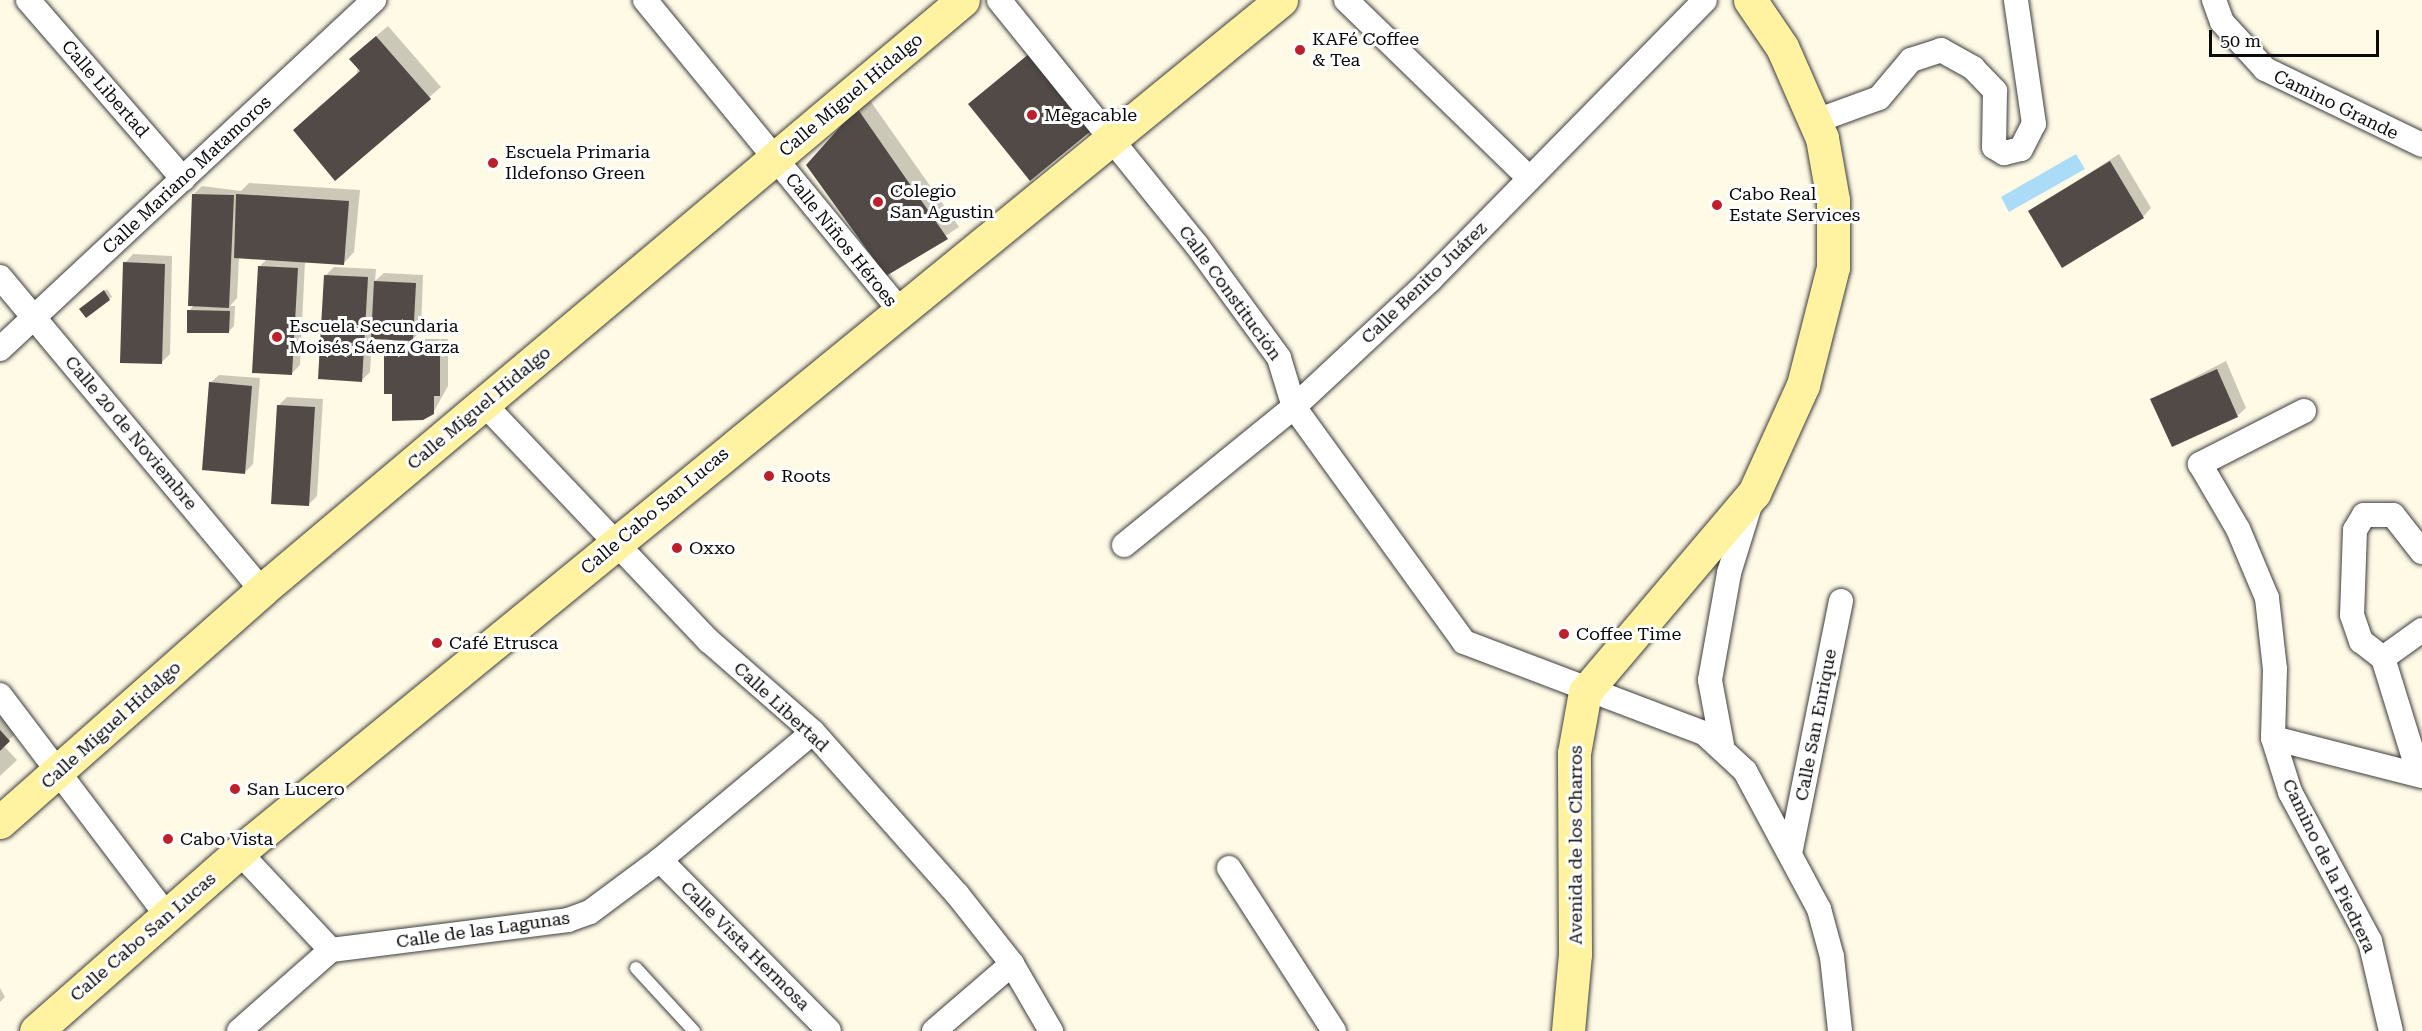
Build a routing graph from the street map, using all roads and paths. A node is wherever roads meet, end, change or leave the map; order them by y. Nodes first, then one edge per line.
1 (28, 0) edge
2 (645, 0) edge
3 (963, 0) edge
4 (999, 0) edge
5 (1281, 0) edge
6 (1346, 0) edge
7 (1705, 0) edge
8 (1750, 0) edge
9 (2016, 0) edge
10 (2214, 0) edge
11 (360, 4) edge
12 (1816, 121) junction
13 (1110, 137) junction
14 (2422, 145) edge
15 (776, 159) junction
16 (1529, 178) junction
17 (183, 179) junction
18 (0, 277) edge
19 (901, 312) junction
20 (35, 318) junction
21 (0, 349) edge
22 (484, 404) junction
23 (1294, 407) junction
24 (2304, 411) dead end
25 (1754, 494) junction
26 (615, 544) junction
27 (1124, 545) dead end
28 (2422, 552) edge
29 (262, 590) junction
30 (1841, 601) dead end
31 (2422, 630) edge
32 (2383, 658) junction
33 (1584, 692) junction
34 (0, 695) edge
35 (813, 732) junction
36 (2272, 738) junction
37 (1722, 745) junction
38 (58, 773) junction
39 (2421, 775) edge
40 (0, 822) edge
41 (1791, 849) junction
42 (239, 852) junction
43 (660, 860) junction
44 (1229, 868) dead end
45 (168, 917) junction
46 (331, 950) junction
47 (1012, 964) junction
48 (636, 968) dead end
49 (1563, 1022) edge
50 (36, 1031) edge
51 (239, 1031) edge
52 (694, 1031) edge
53 (830, 1031) edge
54 (934, 1031) edge
55 (1050, 1031) edge
56 (1334, 1031) edge
57 (1840, 1031) edge
58 (2391, 1031) edge

1 - 17 street, Calle Libertad
2 - 15 street, Calle Niños Héroes
3 - 15 main road, Calle Miguel Hidalgo
4 - 13 street, Calle Constitución
5 - 13 main road, Calle Cabo San Lucas
6 - 16 street
7 - 16 street, Calle Benito Juárez
8 - 12 main road
9 - 12 street
10 - 14 street, Camino Grande
11 - 17 street, Calle Mariano Matamoros
12 - 25 main road
13 - 19 main road, Calle Cabo San Lucas
13 - 23 street, Calle Constitución
15 - 19 street, Calle Niños Héroes
15 - 22 main road, Calle Miguel Hidalgo
16 - 23 street, Calle Benito Juárez
17 - 20 street, Calle Mariano Matamoros
18 - 20 street, Calle 20 de Noviembre
19 - 26 main road, Calle Cabo San Lucas
20 - 21 street, Calle Mariano Matamoros
20 - 29 street, Calle 20 de Noviembre
22 - 26 street, Calle Libertad
22 - 29 main road, Calle Miguel Hidalgo
23 - 27 street, Calle Benito Juárez
23 - 33 street, Calle Constitución
24 - 36 street
25 - 33 main road
25 - 37 street
26 - 35 street, Calle Libertad
26 - 42 main road, Calle Cabo San Lucas
28 - 32 street
29 - 38 main road, Calle Miguel Hidalgo
30 - 41 street, Calle San Enrique
31 - 32 street
32 - 39 street
33 - 37 street, Calle Constitución
33 - 49 main road, Avenida de los Charros
34 - 38 street
35 - 43 street, Calle de las Lagunas
35 - 47 street, Calle Libertad
36 - 39 street
36 - 58 street, Camino de la Piedrera
37 - 41 street
38 - 40 main road, Calle Miguel Hidalgo
38 - 45 street
41 - 57 street
42 - 45 main road, Calle Cabo San Lucas
42 - 46 street
43 - 46 street, Calle de las Lagunas
43 - 53 street, Calle Vista Hermosa
44 - 56 street
45 - 50 main road, Calle Cabo San Lucas
46 - 51 street
47 - 54 street
47 - 55 street, Calle Libertad
48 - 52 lane

